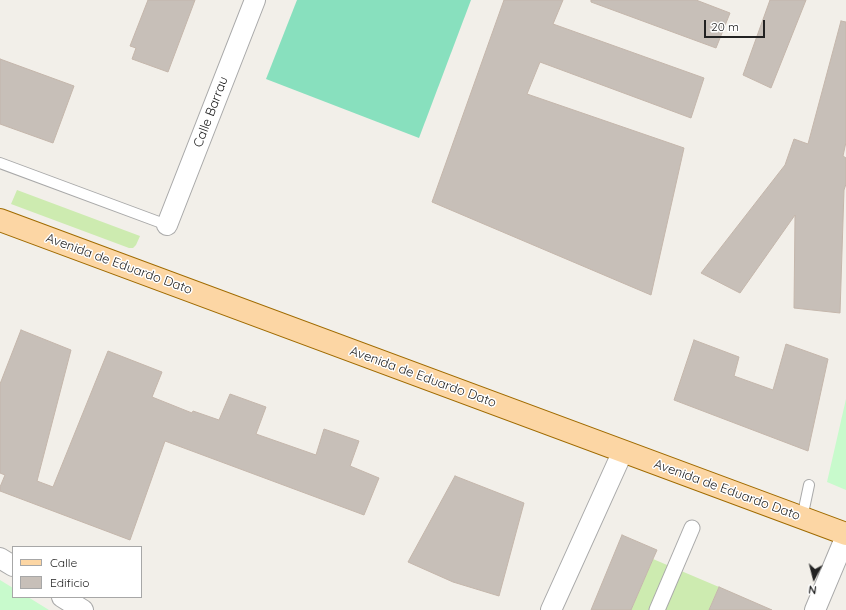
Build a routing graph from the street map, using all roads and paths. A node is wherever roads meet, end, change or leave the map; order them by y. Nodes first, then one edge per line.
1 (255, 0) edge
2 (0, 163) edge
3 (0, 220) edge
4 (167, 225) joint
5 (623, 451) junction
6 (809, 485) dead end
7 (802, 518) junction
8 (692, 528) dead end
9 (846, 535) edge
10 (0, 558) edge
11 (12, 565) edge
12 (64, 598) edge
13 (83, 610) edge
14 (551, 610) edge
15 (657, 610) edge
16 (815, 610) edge

1 - 4 street, Calle Barrau
2 - 4 lane
3 - 5 main road, Avenida de Eduardo Dato
5 - 7 main road, Avenida de Eduardo Dato
5 - 14 street
6 - 7 lane
7 - 9 main road, Avenida de Eduardo Dato
8 - 15 street
9 - 16 street
10 - 11 street
12 - 13 street

